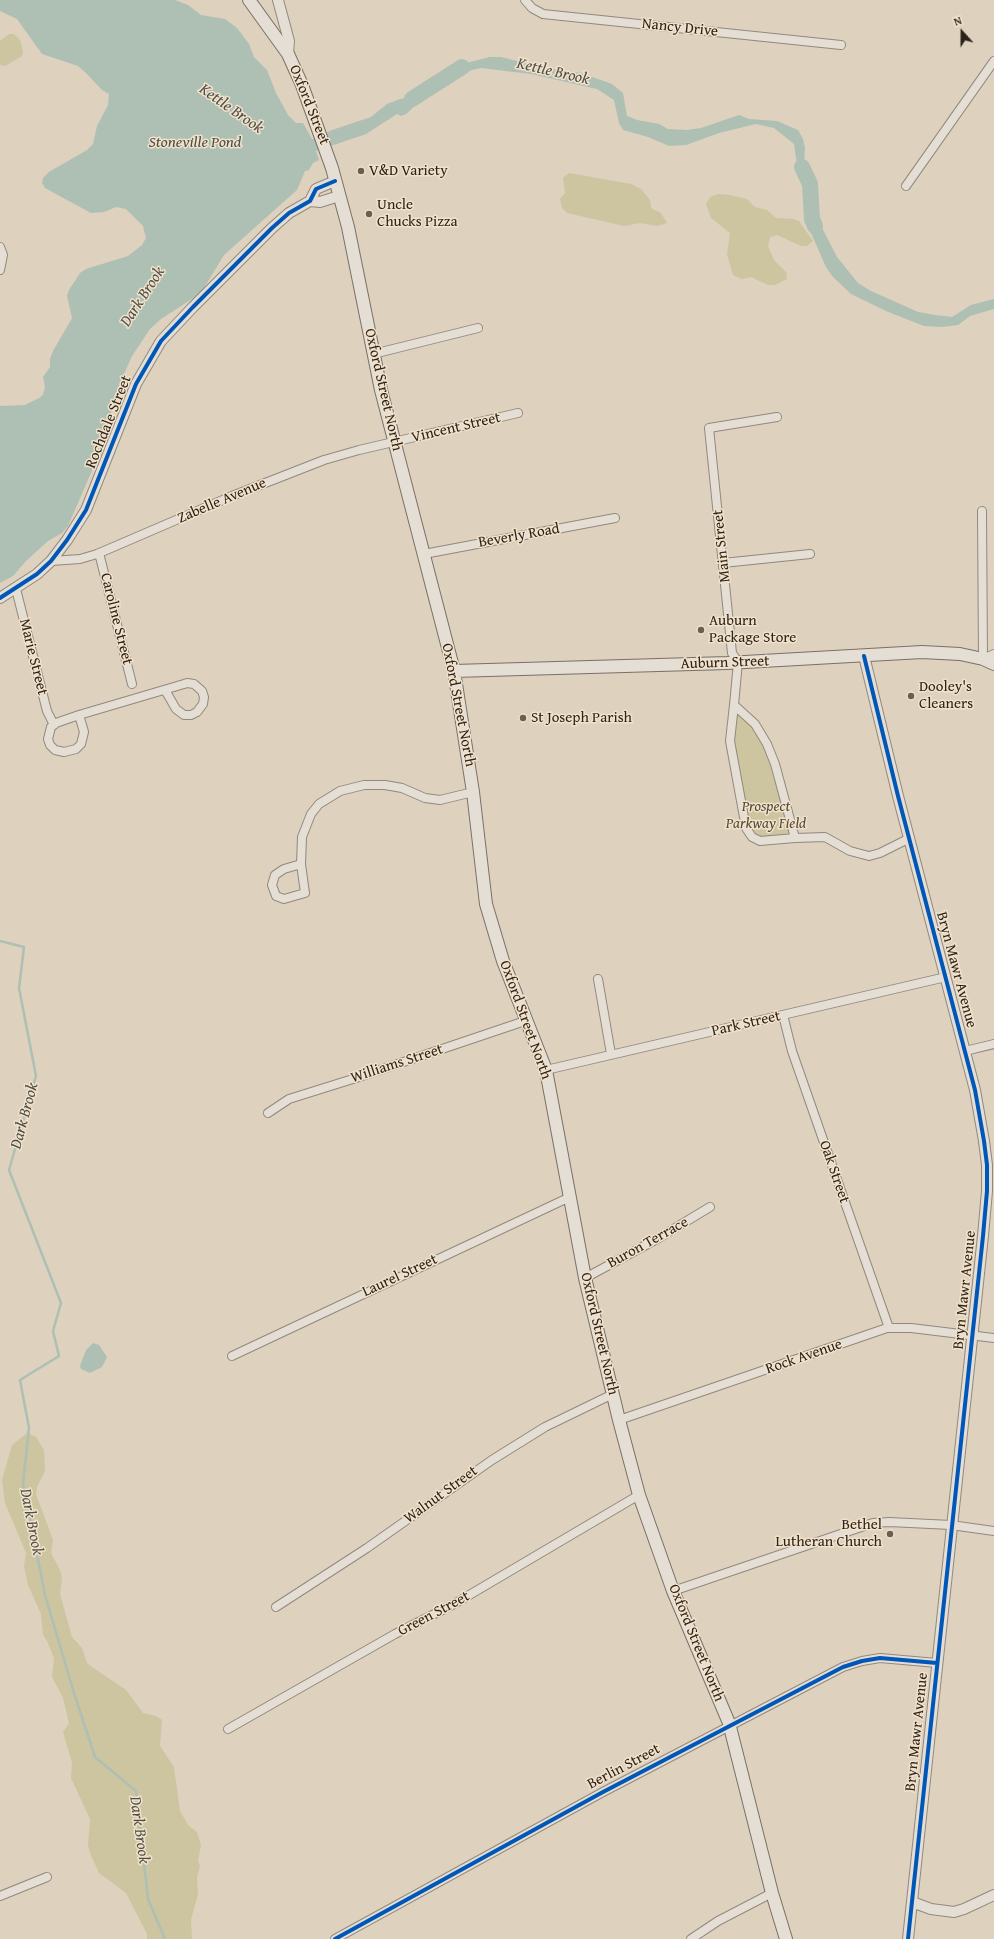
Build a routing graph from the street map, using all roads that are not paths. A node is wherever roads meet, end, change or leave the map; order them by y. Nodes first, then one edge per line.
1 (249, 0) edge
2 (278, 0) edge
3 (525, 0) edge
4 (842, 45) dead end
5 (288, 54) junction
6 (994, 61) edge
7 (330, 158) joint
8 (336, 181) junction
9 (906, 186) dead end
10 (339, 196) junction
11 (310, 201) junction
12 (0, 247) edge
13 (0, 270) edge
14 (478, 328) dead end
15 (373, 354) junction
16 (518, 413) dead end
17 (777, 417) dead end
18 (395, 442) junction
19 (982, 511) dead end
20 (615, 518) dead end
21 (99, 553) junction
22 (424, 554) junction
23 (810, 554) dead end
24 (51, 561) junction
25 (723, 563) junction
26 (16, 589) junction
27 (0, 598) edge
28 (994, 654) edge
29 (864, 656) junction
30 (738, 662) junction
31 (988, 662) edge
32 (454, 671) junction
33 (132, 684) dead end
34 (165, 690) junction
35 (734, 705) junction
36 (79, 715) junction
37 (54, 725) junction
38 (473, 792) junction
39 (796, 838) junction
40 (910, 838) junction
41 (301, 864) junction
42 (946, 977) junction
43 (598, 979) dead end
44 (783, 1015) junction
45 (528, 1020) junction
46 (994, 1044) edge
47 (965, 1051) junction
48 (611, 1054) junction
49 (546, 1070) junction
50 (268, 1113) dead end
51 (990, 1155) edge
52 (570, 1197) junction
53 (710, 1207) dead end
54 (585, 1278) junction
55 (889, 1328) junction
56 (973, 1336) junction
57 (994, 1338) edge
58 (232, 1356) dead end
59 (613, 1394) junction
60 (619, 1420) junction
61 (639, 1495) junction
62 (951, 1525) junction
63 (994, 1531) edge
64 (673, 1590) junction
65 (276, 1607) dead end
66 (937, 1663) junction
67 (730, 1725) junction
68 (228, 1729) dead end
69 (47, 1877) dead end
70 (772, 1893) junction
71 (994, 1895) edge
72 (0, 1896) edge
73 (912, 1902) junction
74 (335, 1939) edge
75 (691, 1939) edge
76 (786, 1939) edge
77 (908, 1939) edge

1 - 5 main road, Oxford Street
2 - 5 street
3 - 4 street, Nancy Drive
5 - 7 main road, Oxford Street
6 - 9 street
7 - 8 main road, Oxford Street North
8 - 10 main road, Oxford Street North
8 - 11 street, Rochdale Street
10 - 11 street, Rochdale Street
10 - 15 main road, Oxford Street North
11 - 24 street, Rochdale Street
12 - 13 street
14 - 15 street
15 - 18 main road, Oxford Street North
16 - 18 street, Vincent Street
17 - 25 street, Main Street
18 - 21 street, Zabelle Avenue
18 - 22 main road, Oxford Street North
19 - 31 street
20 - 22 street, Beverly Road
21 - 24 street, Zabelle Avenue
21 - 33 street, Caroline Street
22 - 32 main road, Oxford Street North
23 - 25 street
24 - 26 street, Rochdale Street
25 - 30 street, Main Street
26 - 27 street, Rochdale Street
26 - 37 street, Marie Street
28 - 31 street
29 - 30 main road, Auburn Street
29 - 31 main road, Auburn Street
29 - 40 street, Bryn Mawr Avenue
30 - 32 main road, Auburn Street
30 - 35 street
32 - 38 main road, Oxford Street North
34 - 34 street
34 - 36 street
35 - 39 street
35 - 39 street
36 - 37 street
36 - 37 street
38 - 41 street
38 - 45 main road, Oxford Street North
39 - 40 street
40 - 42 street, Bryn Mawr Avenue
41 - 41 street
42 - 44 street, Park Street
42 - 47 street, Bryn Mawr Avenue
43 - 48 street
44 - 48 street, Park Street
44 - 55 street, Oak Street
45 - 49 main road, Oxford Street North
45 - 50 street, Williams Street
46 - 47 street
47 - 51 street, Bryn Mawr Avenue
48 - 49 street, Park Street
49 - 52 main road, Oxford Street North
51 - 56 street, Bryn Mawr Avenue
52 - 54 main road, Oxford Street North
52 - 58 street, Laurel Street
53 - 54 street, Buron Terrace
54 - 59 main road, Oxford Street North
55 - 56 street, Rock Avenue
55 - 60 street, Rock Avenue
56 - 57 street, Rock Avenue
56 - 62 street, Bryn Mawr Avenue
59 - 60 main road, Oxford Street North
59 - 65 street, Walnut Street
60 - 61 main road, Oxford Street North
61 - 64 main road, Oxford Street North
61 - 68 street, Green Street
62 - 63 street
62 - 64 street
62 - 66 street, Bryn Mawr Avenue
64 - 67 main road, Oxford Street North
66 - 67 street, Berlin Street
66 - 73 street, Bryn Mawr Avenue
67 - 70 main road, Oxford Street North
67 - 74 street, Berlin Street
69 - 72 street
70 - 75 street
70 - 76 main road, Oxford Street North
71 - 73 street
73 - 77 street, Bryn Mawr Avenue

